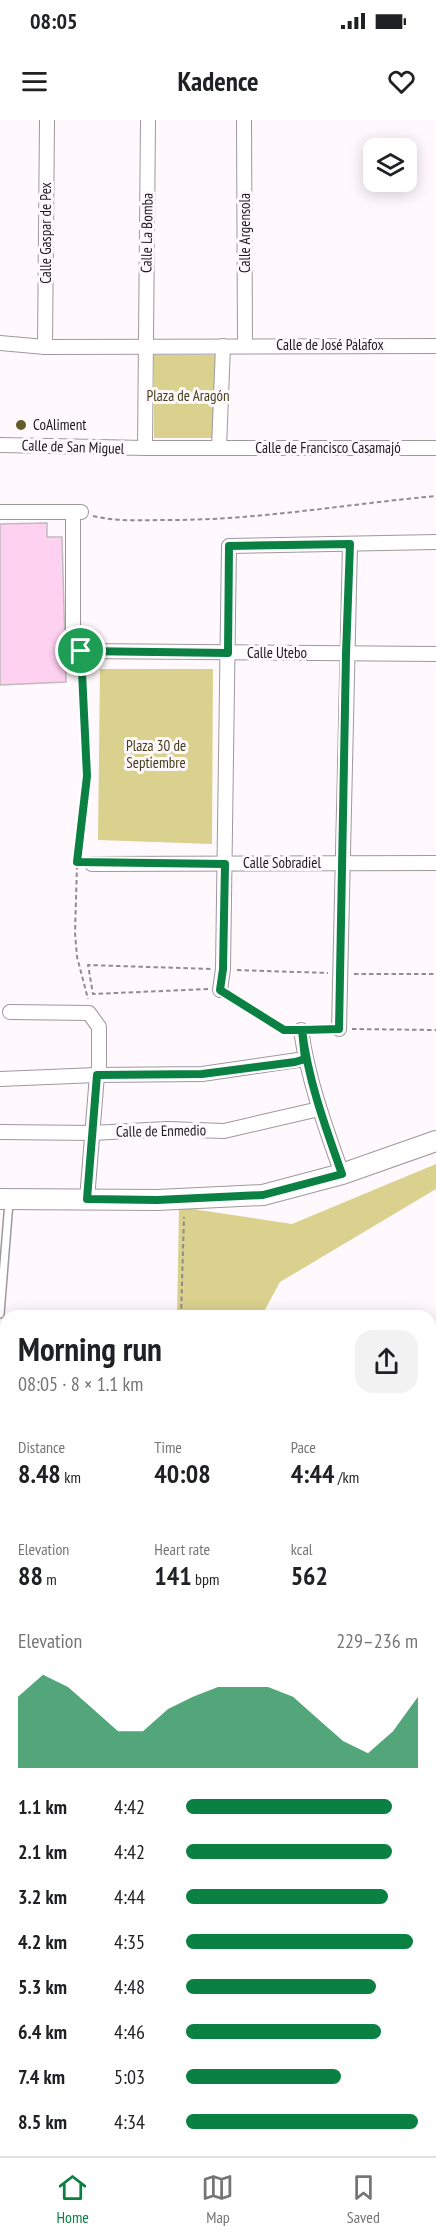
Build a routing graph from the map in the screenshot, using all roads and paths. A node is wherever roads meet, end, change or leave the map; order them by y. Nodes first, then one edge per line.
1 (47, 120) edge
2 (148, 120) edge
3 (244, 120) edge
4 (0, 343) edge
5 (245, 345) junction
6 (147, 346) junction
7 (223, 346) junction
8 (436, 346) edge
9 (45, 347) junction
10 (0, 445) edge
11 (145, 448) junction
12 (219, 448) junction
13 (436, 448) edge
14 (436, 496) edge
15 (0, 512) edge
16 (77, 512) junction
17 (436, 542) edge
18 (350, 544) junction
19 (81, 651) junction
20 (228, 653) junction
21 (346, 654) junction
22 (436, 654) edge
23 (77, 862) junction
24 (342, 863) junction
25 (436, 863) edge
26 (92, 864) joint
27 (225, 864) junction
28 (223, 969) junction
29 (339, 974) junction
30 (436, 974) edge
31 (220, 990) junction
32 (88, 993) dead end
33 (10, 1012) dead end
34 (339, 1029) joint
35 (302, 1030) joint
36 (436, 1030) edge
37 (305, 1059) junction
38 (98, 1075) junction
39 (0, 1079) edge
40 (319, 1109) junction
41 (0, 1132) edge
42 (93, 1133) junction
43 (436, 1141) edge
44 (342, 1174) junction
45 (5, 1199) edge
46 (87, 1199) junction
47 (180, 1199) junction
48 (3, 1263) edge
49 (0, 1310) edge
50 (181, 1310) edge

1 - 9 street, Calle Gaspar de Pex
2 - 6 street, Calle La Bomba
3 - 5 street, Calle Argensola
4 - 9 street
5 - 7 street, Calle de José Palafox
5 - 8 street, Calle de José Palafox
6 - 7 street
6 - 9 street
6 - 11 street
7 - 12 street
10 - 11 street, Calle de San Miguel
11 - 12 street
12 - 13 street, Calle de Francisco Casamajó
14 - 16 path
15 - 16 street
16 - 19 street
17 - 18 street
18 - 20 street
18 - 21 street
19 - 20 street, Calle Utebo
19 - 23 path
20 - 21 street, Calle Utebo
20 - 27 street
21 - 22 street, Calle Utebo
21 - 24 street
23 - 26 path
23 - 32 path
24 - 25 street, Calle Sobradiel
24 - 27 street, Calle Sobradiel
24 - 29 street
26 - 27 street, Calle Sobradiel
27 - 28 street
28 - 29 path
28 - 31 street
28 - 31 path
29 - 30 path
29 - 34 street
31 - 35 path
33 - 38 street
34 - 36 path
35 - 37 street
37 - 38 street
37 - 40 street
38 - 39 street
38 - 42 street
40 - 42 street, Calle de Enmedio
40 - 44 street
41 - 42 street, Calle de Enmedio
42 - 46 street
43 - 44 street
44 - 47 street
45 - 46 street
45 - 48 lane
46 - 47 street
47 - 50 path
48 - 49 lane

